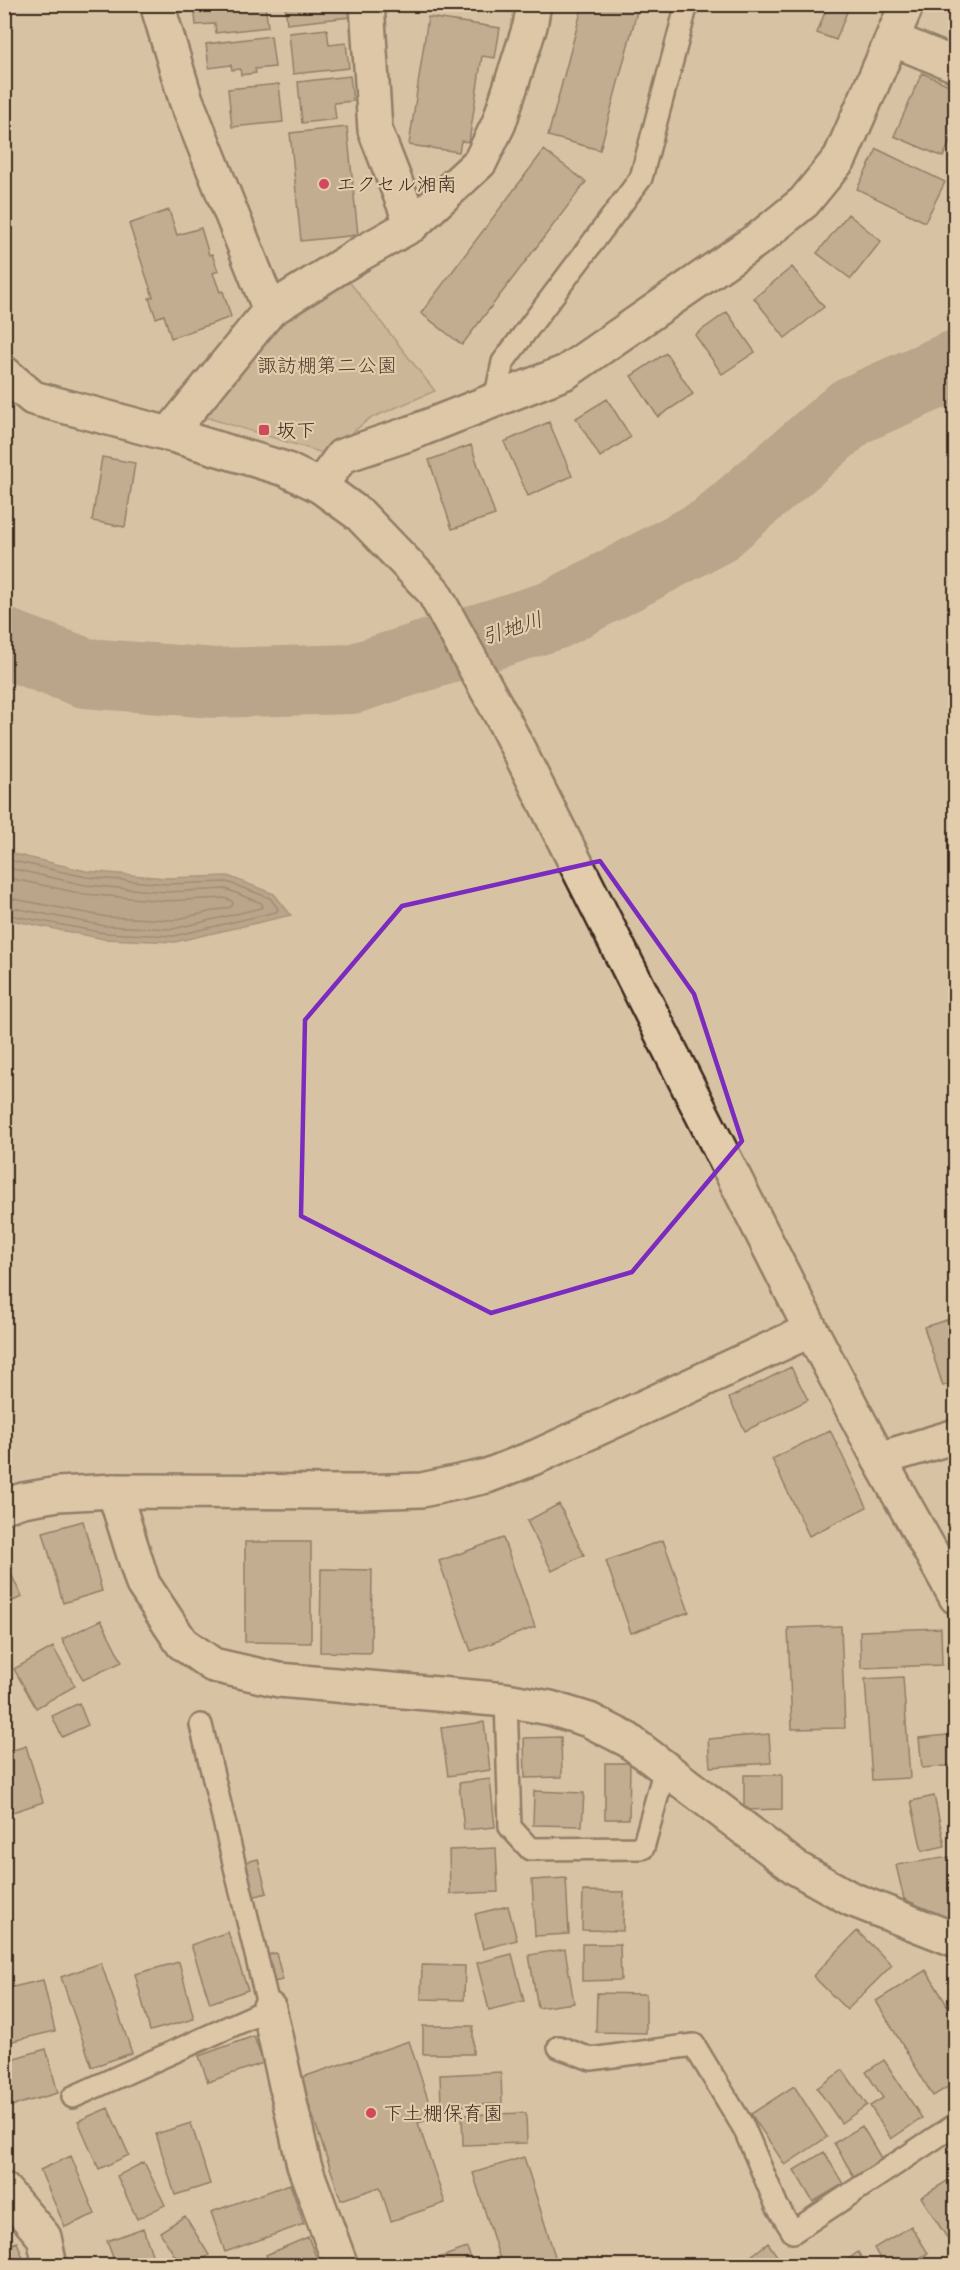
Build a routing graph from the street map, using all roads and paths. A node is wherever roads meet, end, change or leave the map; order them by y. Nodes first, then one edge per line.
1 (157, 4) edge
2 (367, 4) edge
3 (534, 4) edge
4 (687, 4) edge
5 (907, 4) edge
6 (892, 39) junction
7 (956, 64) edge
8 (412, 225) junction
9 (270, 310) junction
10 (4, 373) edge
11 (495, 399) junction
12 (169, 434) junction
13 (320, 486) junction
14 (812, 1330) junction
15 (956, 1436) edge
16 (879, 1459) junction
17 (114, 1491) junction
18 (4, 1506) edge
19 (956, 1597) edge
20 (506, 1700) junction
21 (201, 1725) dead end
22 (665, 1768) junction
23 (956, 1940) edge
24 (269, 2009) junction
25 (559, 2046) dead end
26 (73, 2097) dead end
27 (956, 2124) edge
28 (4, 2190) edge
29 (50, 2265) edge
30 (341, 2265) edge

1 - 9 street
2 - 8 street
3 - 8 street
4 - 11 lane
5 - 6 street
6 - 7 street
6 - 11 street
8 - 9 street
9 - 12 street
10 - 12 street
11 - 13 street
12 - 13 street
13 - 14 street
14 - 16 street
14 - 17 street
15 - 16 street
16 - 19 street
17 - 18 street
17 - 20 street
20 - 22 street
20 - 22 lane
21 - 24 lane
22 - 23 street
24 - 26 lane
24 - 30 street
25 - 27 lane
28 - 29 street

